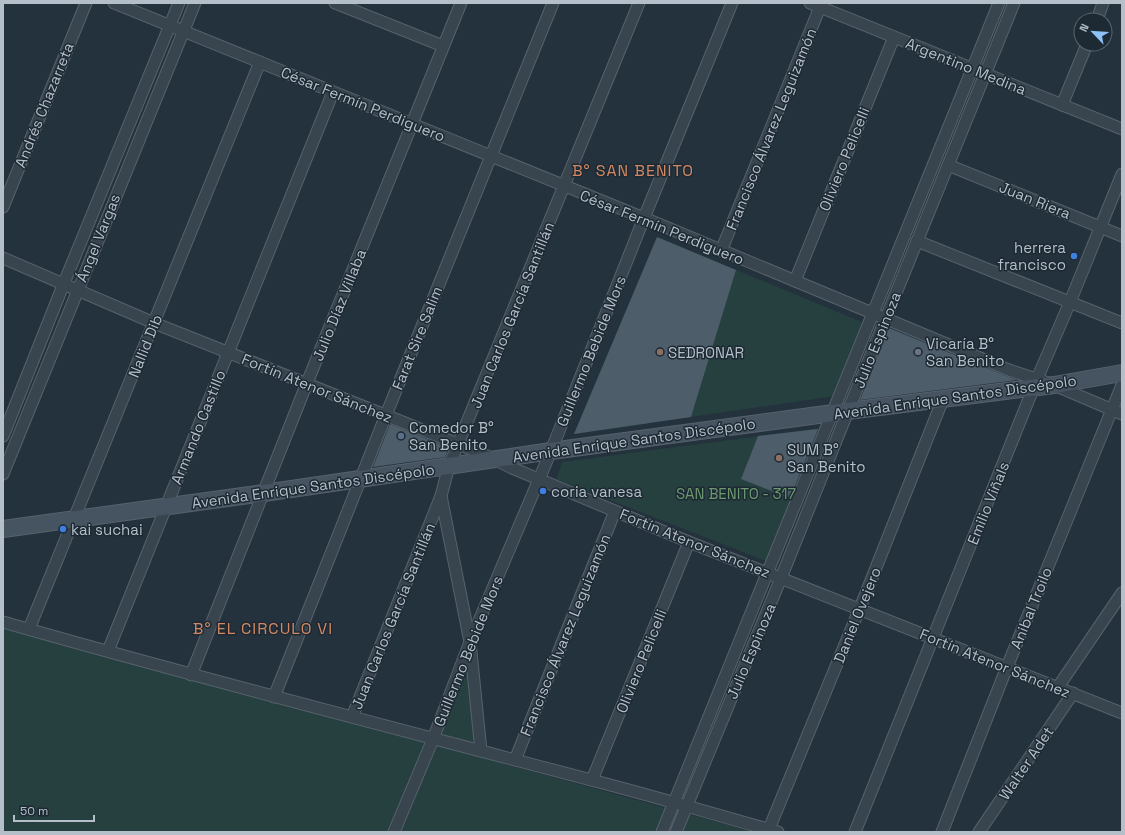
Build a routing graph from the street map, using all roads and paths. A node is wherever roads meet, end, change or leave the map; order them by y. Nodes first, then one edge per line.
1 (86, 3) edge
2 (114, 3) edge
3 (180, 3) edge
4 (195, 3) edge
5 (335, 3) edge
6 (461, 3) edge
7 (553, 3) edge
8 (639, 3) edge
9 (732, 3) edge
10 (810, 3) edge
11 (999, 3) edge
12 (1014, 3) edge
13 (820, 7) junction
14 (170, 26) junction
15 (183, 31) junction
16 (894, 37) junction
17 (443, 46) junction
18 (1084, 52) edge
19 (260, 62) junction
20 (972, 69) junction
21 (986, 74) junction
22 (333, 92) junction
23 (1062, 105) junction
24 (413, 124) junction
25 (1122, 129) edge
26 (491, 156) junction
27 (948, 165) junction
28 (1122, 174) edge
29 (565, 187) junction
30 (3, 207) edge
31 (644, 218) junction
32 (1100, 227) junction
33 (1122, 236) edge
34 (917, 241) junction
35 (721, 251) junction
36 (3, 258) edge
37 (795, 281) junction
38 (64, 283) junction
39 (77, 290) junction
40 (1070, 302) junction
41 (873, 313) junction
42 (886, 318) junction
43 (154, 323) junction
44 (1122, 323) edge
45 (228, 352) junction
46 (1122, 373) edge
47 (307, 383) junction
48 (1035, 383) junction
49 (1054, 384) junction
50 (1122, 386) edge
51 (943, 399) junction
52 (840, 412) junction
53 (1117, 412) edge
54 (386, 415) junction
55 (3, 436) edge
56 (458, 444) junction
57 (551, 451) junction
58 (495, 460) junction
59 (449, 466) junction
60 (3, 474) edge
61 (360, 479) junction
62 (539, 479) junction
63 (264, 493) junction
64 (441, 496) junction
65 (166, 506) junction
66 (615, 511) junction
67 (74, 519) junction
68 (3, 529) edge
69 (690, 542) junction
70 (768, 573) junction
71 (781, 578) junction
72 (1122, 593) edge
73 (860, 608) junction
74 (3, 622) edge
75 (29, 629) junction
76 (934, 638) junction
77 (470, 642) junction
78 (108, 652) junction
79 (1007, 667) junction
80 (191, 675) junction
81 (1058, 687) junction
82 (1073, 693) junction
83 (274, 697) junction
84 (1122, 712) edge
85 (352, 717) junction
86 (433, 739) junction
87 (481, 751) junction
88 (514, 760) junction
89 (592, 780) junction
90 (675, 802) junction
91 (686, 806) junction
92 (773, 831) edge
93 (394, 832) edge
94 (662, 832) edge
95 (676, 832) edge
96 (855, 832) edge
97 (942, 832) edge
98 (979, 832) edge

1 - 30 street, Andrés Chazarreta
2 - 14 street, César Fermín Perdiguero
3 - 14 street, Ángel Vargas
4 - 15 street, Ángel Vargas
5 - 17 street
6 - 17 street, Julio Díaz Villaba
7 - 26 street, Farat Sire Salim
8 - 29 street, Juan Carlos García Santillán
9 - 31 street, Guillermo Bebide Mors
10 - 13 street, Argentino Medina
11 - 20 street, Julio Espinoza
12 - 21 street, Julio Espinoza
13 - 16 street, Argentino Medina
13 - 35 street, Francisco Álvarez Leguizamón
14 - 15 street, César Fermín Perdiguero
14 - 38 street, Ángel Vargas
15 - 19 street, César Fermín Perdiguero
15 - 39 street, Ángel Vargas
16 - 20 street, Argentino Medina
16 - 37 street, Oliviero Pelicelli
17 - 24 street, Julio Díaz Villaba
18 - 23 street
19 - 22 street, César Fermín Perdiguero
19 - 43 street, Nallid Dib
20 - 21 street, Argentino Medina
20 - 41 street, Julio Espinoza
21 - 23 street, Argentino Medina
21 - 27 street, Julio Espinoza
22 - 24 street, César Fermín Perdiguero
22 - 45 street, Armando Castillo
23 - 25 street, Argentino Medina
24 - 26 street, César Fermín Perdiguero
24 - 47 street, Julio Díaz Villaba
26 - 29 street, César Fermín Perdiguero
26 - 54 street, Farat Sire Salim
27 - 32 street, Juan Riera
27 - 34 street, Julio Espinoza
28 - 32 street, Emilio Viñals
29 - 31 street, César Fermín Perdiguero
29 - 56 street, Juan Carlos García Santillán
31 - 35 street, César Fermín Perdiguero
31 - 57 street, Guillermo Bebide Mors
32 - 33 street, Juan Riera
32 - 40 street, Emilio Viñals
34 - 40 street
34 - 42 street, Julio Espinoza
35 - 37 street, César Fermín Perdiguero
36 - 38 street, Fortín Atenor Sánchez
37 - 41 street, César Fermín Perdiguero
38 - 39 street, Fortín Atenor Sánchez
38 - 55 street, Ángel Vargas
39 - 43 street, Fortín Atenor Sánchez
39 - 60 street, Ángel Vargas
40 - 44 street
40 - 48 street, Emilio Viñals
41 - 42 street, César Fermín Perdiguero
41 - 52 street, Julio Espinoza
42 - 48 street, César Fermín Perdiguero
42 - 52 street, Julio Espinoza
43 - 45 street, Fortín Atenor Sánchez
43 - 67 street, Nallid Dib
45 - 47 street, Fortín Atenor Sánchez
45 - 65 street, Armando Castillo
46 - 49 main road, Avenida Enrique Santos Discépolo
47 - 54 street, Fortín Atenor Sánchez
47 - 63 street, Julio Díaz Villaba
48 - 49 main road, Avenida Enrique Santos Discépolo
48 - 51 main road, Avenida Enrique Santos Discépolo
48 - 76 street, Emilio Viñals
49 - 53 street
50 - 53 street, Anibal Troilo
51 - 52 main road, Avenida Enrique Santos Discépolo
51 - 73 street, Daniel Ovejero
52 - 57 main road, Avenida Enrique Santos Discépolo
52 - 70 street, Julio Espinoza
52 - 71 street, Julio Espinoza
53 - 79 street, Anibal Troilo
54 - 56 street, Fortín Atenor Sánchez
54 - 61 street, Farat Sire Salim
56 - 58 street, Fortín Atenor Sánchez
56 - 59 street, Juan Carlos García Santillán
57 - 58 main road, Avenida Enrique Santos Discépolo
57 - 62 street, Guillermo Bebide Mors
58 - 59 main road, Avenida Enrique Santos Discépolo
58 - 62 street, Fortín Atenor Sánchez
59 - 61 main road, Avenida Enrique Santos Discépolo
59 - 64 street, Juan Carlos García Santillán
61 - 63 main road, Avenida Enrique Santos Discépolo
61 - 83 street, Farat Sire Salim
62 - 66 street, Fortín Atenor Sánchez
62 - 77 street, Guillermo Bebide Mors
63 - 65 main road, Avenida Enrique Santos Discépolo
63 - 80 street, Julio Díaz Villaba
64 - 77 street
64 - 85 street, Juan Carlos García Santillán
65 - 67 main road, Avenida Enrique Santos Discépolo
65 - 78 street, Armando Castillo
66 - 69 street, Fortín Atenor Sánchez
66 - 88 street, Francisco Álvarez Leguizamón
67 - 68 main road, Avenida Enrique Santos Discépolo
67 - 75 street, Nallid Dib
69 - 70 street, Fortín Atenor Sánchez
69 - 89 street, Oliviero Pelicelli
70 - 71 street, Fortín Atenor Sánchez
70 - 90 street, Julio Espinoza
71 - 73 street, Fortín Atenor Sánchez
71 - 91 street, Julio Espinoza
72 - 81 street
73 - 76 street, Fortín Atenor Sánchez
73 - 92 street, Daniel Ovejero
74 - 75 street
75 - 78 street
76 - 79 street, Fortín Atenor Sánchez
76 - 96 street, Emilio Viñals
77 - 86 street, Guillermo Bebide Mors
77 - 87 street
78 - 80 street
79 - 81 street, Fortín Atenor Sánchez
79 - 97 street, Anibal Troilo
80 - 83 street
81 - 82 street, Fortín Atenor Sánchez
82 - 84 street, Fortín Atenor Sánchez
82 - 98 street, Walter Adet
83 - 85 street
85 - 86 street
86 - 87 street
86 - 93 street, Guillermo Bebide Mors
87 - 88 street
88 - 89 street
89 - 90 street
90 - 91 street
90 - 94 street, Julio Espinoza
91 - 92 street
91 - 95 street, Julio Espinoza

